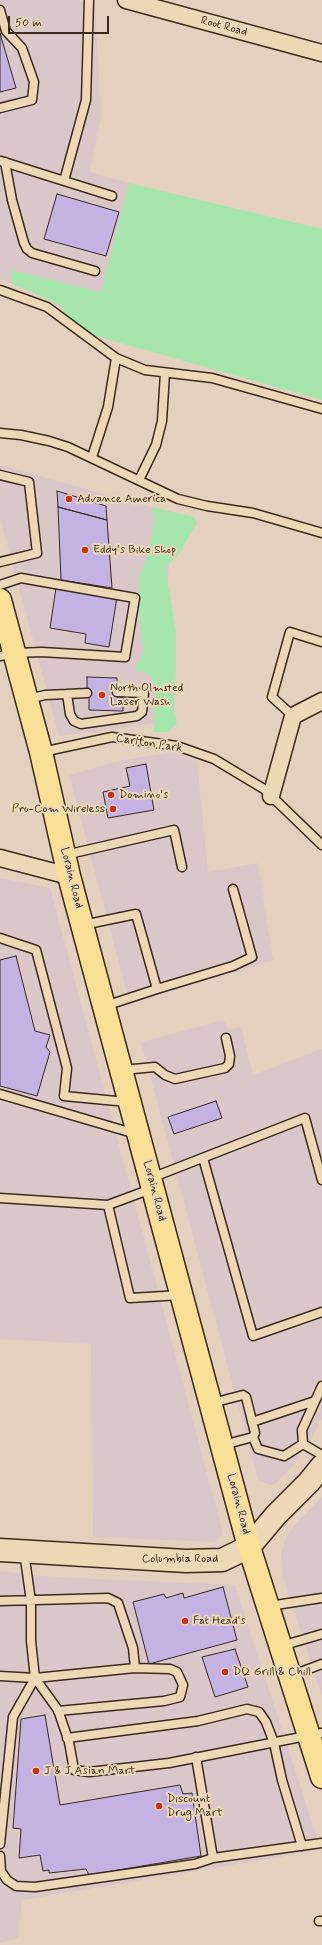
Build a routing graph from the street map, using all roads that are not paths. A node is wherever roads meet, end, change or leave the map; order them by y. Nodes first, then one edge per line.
1 (89, 0) edge
2 (126, 0) edge
3 (0, 10) edge
4 (322, 53) edge
5 (0, 108) edge
6 (2, 162) edge
7 (64, 181) junction
8 (112, 196) dead end
9 (95, 271) dead end
10 (0, 290) edge
11 (116, 358) junction
12 (165, 373) junction
13 (322, 409) edge
14 (0, 433) edge
15 (92, 457) junction
16 (0, 476) edge
17 (139, 480) junction
18 (322, 533) edge
19 (0, 562) edge
20 (0, 585) edge
21 (0, 600) edge
22 (322, 642) edge
23 (7, 655) edge
24 (117, 692) dead end
25 (87, 693) dead end
26 (67, 694) junction
27 (27, 699) junction
28 (322, 701) edge
29 (293, 716) junction
30 (41, 752) junction
31 (271, 796) junction
32 (322, 845) edge
33 (65, 855) junction
34 (0, 858) edge
35 (182, 867) dead end
36 (69, 876) junction
37 (233, 889) dead end
38 (82, 925) junction
39 (0, 938) edge
40 (157, 988) junction
41 (104, 1007) junction
42 (226, 1038) dead end
43 (121, 1070) junction
44 (0, 1094) edge
45 (130, 1102) junction
46 (139, 1135) junction
47 (203, 1158) junction
48 (322, 1180) edge
49 (152, 1183) junction
50 (0, 1198) edge
51 (108, 1205) junction
52 (182, 1295) junction
53 (322, 1312) edge
54 (322, 1386) edge
55 (315, 1401) junction
56 (211, 1403) junction
57 (252, 1422) junction
58 (254, 1437) junction
59 (303, 1444) junction
60 (222, 1445) junction
61 (322, 1455) edge
62 (322, 1466) edge
63 (249, 1547) junction
64 (0, 1550) edge
65 (24, 1551) junction
66 (322, 1598) edge
67 (0, 1601) edge
68 (31, 1601) junction
69 (268, 1606) junction
70 (322, 1634) edge
71 (280, 1646) junction
72 (322, 1664) edge
73 (135, 1668) junction
74 (0, 1676) edge
75 (289, 1676) junction
76 (36, 1678) junction
77 (58, 1711) junction
78 (315, 1735) edge
79 (67, 1738) junction
80 (274, 1743) junction
81 (196, 1757) junction
82 (322, 1777) edge
83 (322, 1843) edge
84 (0, 1844) edge
85 (302, 1846) junction
86 (0, 1856) edge
87 (213, 1858) junction

1 - 7 lane
2 - 4 street, Root Road
3 - 5 lane
6 - 7 lane
6 - 9 lane
7 - 8 lane
10 - 11 lane
11 - 12 lane
11 - 15 lane
12 - 13 lane
12 - 17 lane
14 - 15 lane
15 - 17 lane
16 - 19 lane
17 - 18 lane
20 - 23 lane
21 - 23 main road, Lorain Road
22 - 29 lane
23 - 27 main road, Lorain Road
24 - 26 lane
25 - 26 lane
26 - 27 lane
27 - 30 main road, Lorain Road
28 - 29 street
29 - 31 street
30 - 31 lane, Carlton Park
30 - 33 main road, Lorain Road
31 - 32 lane, Carlton Park
33 - 35 lane
33 - 36 main road, Lorain Road
34 - 36 street
36 - 38 main road, Lorain Road
37 - 40 lane
38 - 40 lane
38 - 41 main road, Lorain Road
39 - 45 lane
40 - 41 lane
41 - 43 main road, Lorain Road
42 - 43 lane
43 - 45 main road, Lorain Road
44 - 46 lane
45 - 46 main road, Lorain Road
46 - 49 main road, Lorain Road
47 - 48 lane
47 - 49 lane
47 - 53 lane
49 - 51 lane
49 - 52 main road, Lorain Road
50 - 51 lane
51 - 52 lane
52 - 56 main road, Lorain Road
54 - 55 lane
55 - 57 lane
55 - 59 lane
56 - 57 lane
56 - 60 main road, Lorain Road
57 - 58 lane
58 - 59 lane
58 - 60 lane
59 - 61 lane
60 - 63 main road, Lorain Road
62 - 63 street, Columbia Road
63 - 65 street, Columbia Road
63 - 69 main road, Lorain Road
64 - 65 street, Columbia Road
65 - 68 lane
66 - 69 lane
67 - 68 lane
68 - 73 lane
68 - 76 lane
69 - 71 main road, Lorain Road
70 - 71 lane
71 - 75 main road, Lorain Road
72 - 75 lane
73 - 76 lane
73 - 77 lane
74 - 76 lane
75 - 78 main road, Lorain Road
76 - 77 lane
76 - 84 lane
77 - 79 lane
78 - 80 lane
78 - 82 main road, Lorain Road
79 - 80 lane
79 - 81 lane
80 - 81 lane
80 - 85 lane
81 - 87 lane
83 - 85 lane
85 - 87 lane
86 - 87 lane

